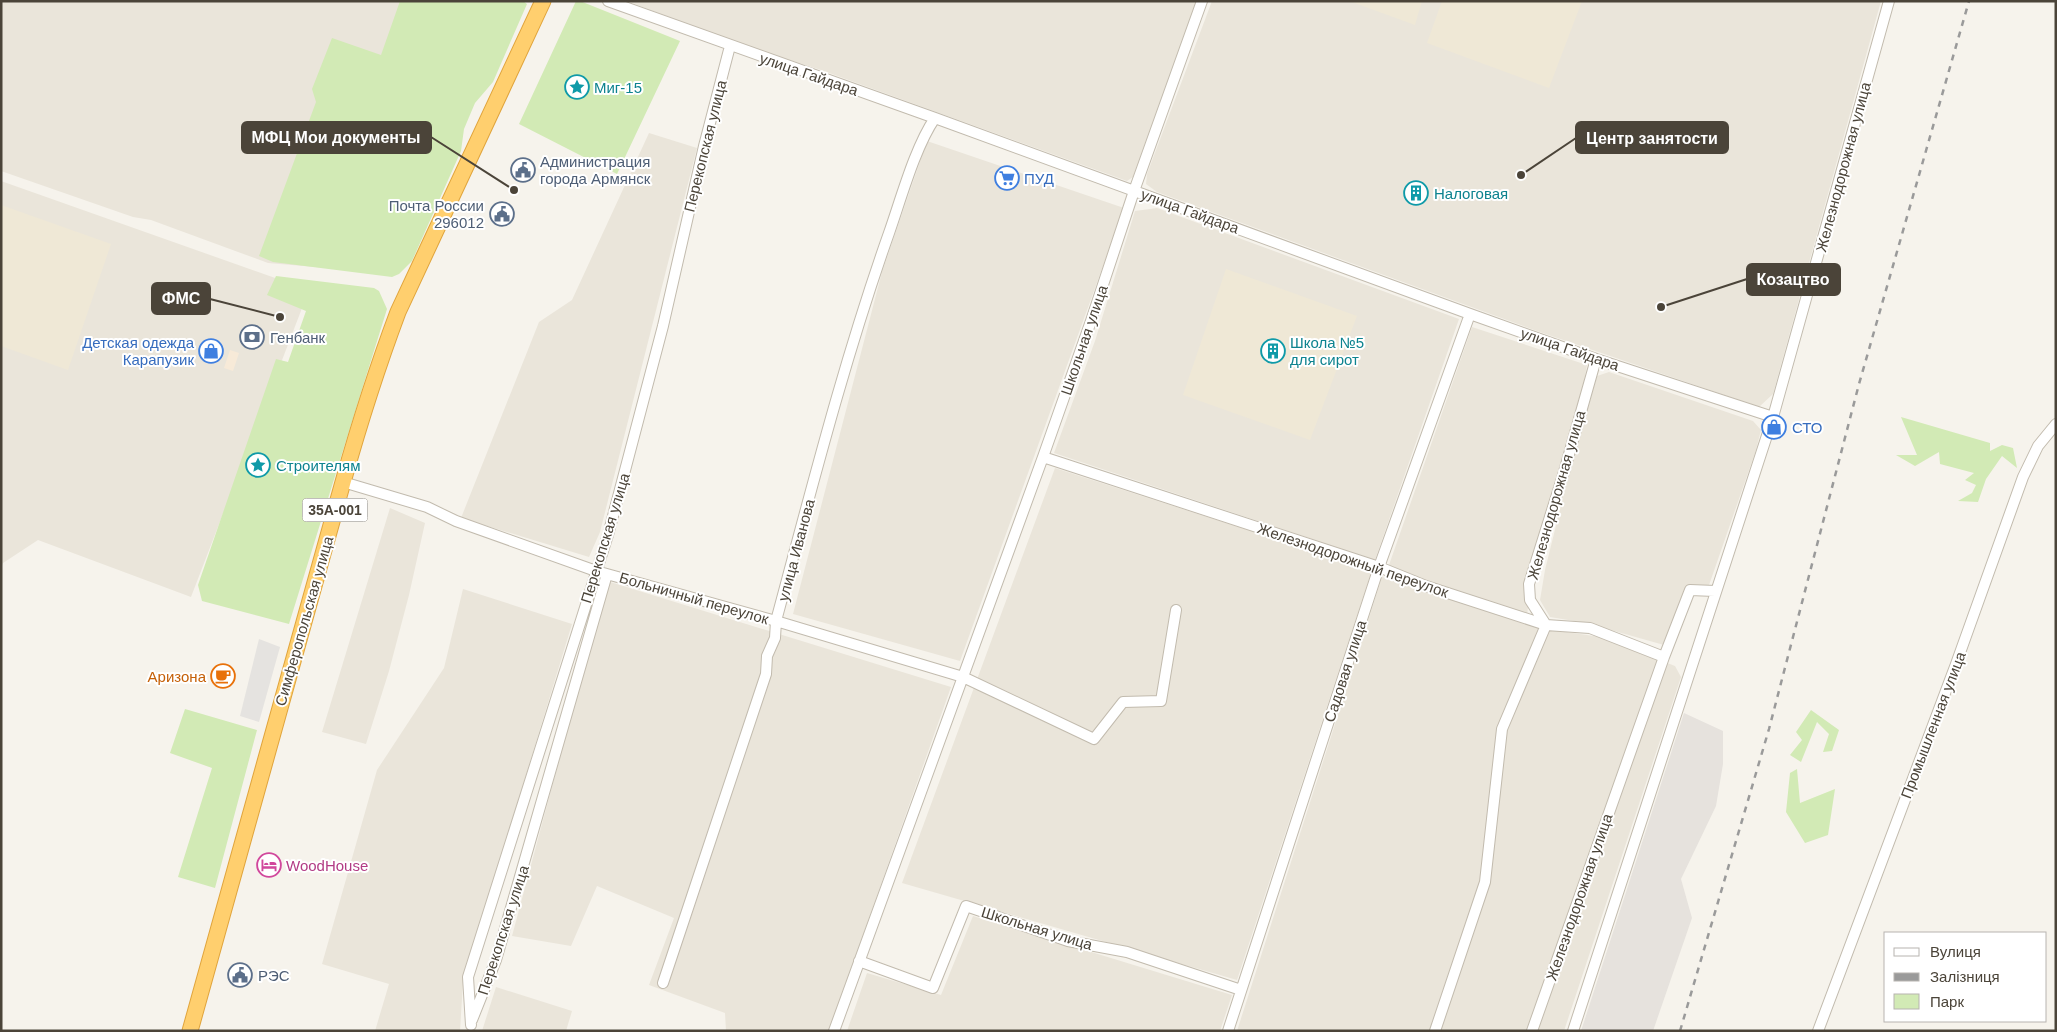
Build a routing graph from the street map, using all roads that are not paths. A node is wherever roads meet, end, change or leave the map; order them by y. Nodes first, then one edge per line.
1 (543, 1) edge
2 (608, 1) edge
3 (1202, 1) edge
4 (1888, 1) edge
5 (730, 46) junction
6 (935, 118) junction
7 (1134, 191) junction
8 (1470, 314) junction
9 (1596, 359) junction
10 (1774, 417) junction
11 (2056, 424) edge
12 (1043, 456) junction
13 (343, 482) junction
14 (1379, 567) junction
15 (596, 571) junction
16 (607, 574) junction
17 (1715, 591) junction
18 (1176, 610) dead end
19 (776, 621) junction
20 (1546, 625) junction
21 (1664, 657) junction
22 (963, 677) junction
23 (859, 961) junction
24 (663, 983) dead end
25 (1240, 990) junction
26 (470, 1028) edge
27 (190, 1031) edge
28 (834, 1031) edge
29 (1228, 1031) edge
30 (1435, 1031) edge
31 (1532, 1031) edge
32 (1574, 1031) edge
33 (1818, 1031) edge

1 - 13 highway, Симферопольская улица / 35А-001
2 - 5 street, улица Гайдара
3 - 7 street, Школьная улица
4 - 10 street, Железнодорожная улица
5 - 6 street, улица Гайдара
5 - 15 street, Перекопская улица
6 - 7 street, улица Гайдара
6 - 19 street, улица Иванова
7 - 8 street, улица Гайдара
7 - 12 street, Школьная улица
8 - 9 street, улица Гайдара
8 - 14 street, Садовая улица
9 - 10 street, улица Гайдара
9 - 20 street, Железнодорожная улица
10 - 17 street, Железнодорожная улица
11 - 33 street, Промышленная улица
12 - 14 street, Железнодорожный переулок
12 - 22 street, Школьная улица
13 - 15 street, Больничный переулок
13 - 27 highway, Симферопольская улица / 35А-001
14 - 20 street, Железнодорожный переулок
14 - 25 street, Садовая улица
15 - 16 street, Больничный переулок
15 - 26 street, Перекопская улица
16 - 19 street, Больничный переулок
16 - 26 street, Перекопская улица
17 - 21 street, Железнодорожная улица
17 - 32 street, Железнодорожная улица
18 - 22 street
19 - 22 street, Больничный переулок
19 - 24 street, улица Иванова
20 - 21 street, Железнодорожный переулок
20 - 30 street
21 - 31 street, Железнодорожная улица
22 - 23 street, Школьная улица
23 - 25 street, Школьная улица
23 - 28 street, Школьная улица
25 - 29 street, Садовая улица

